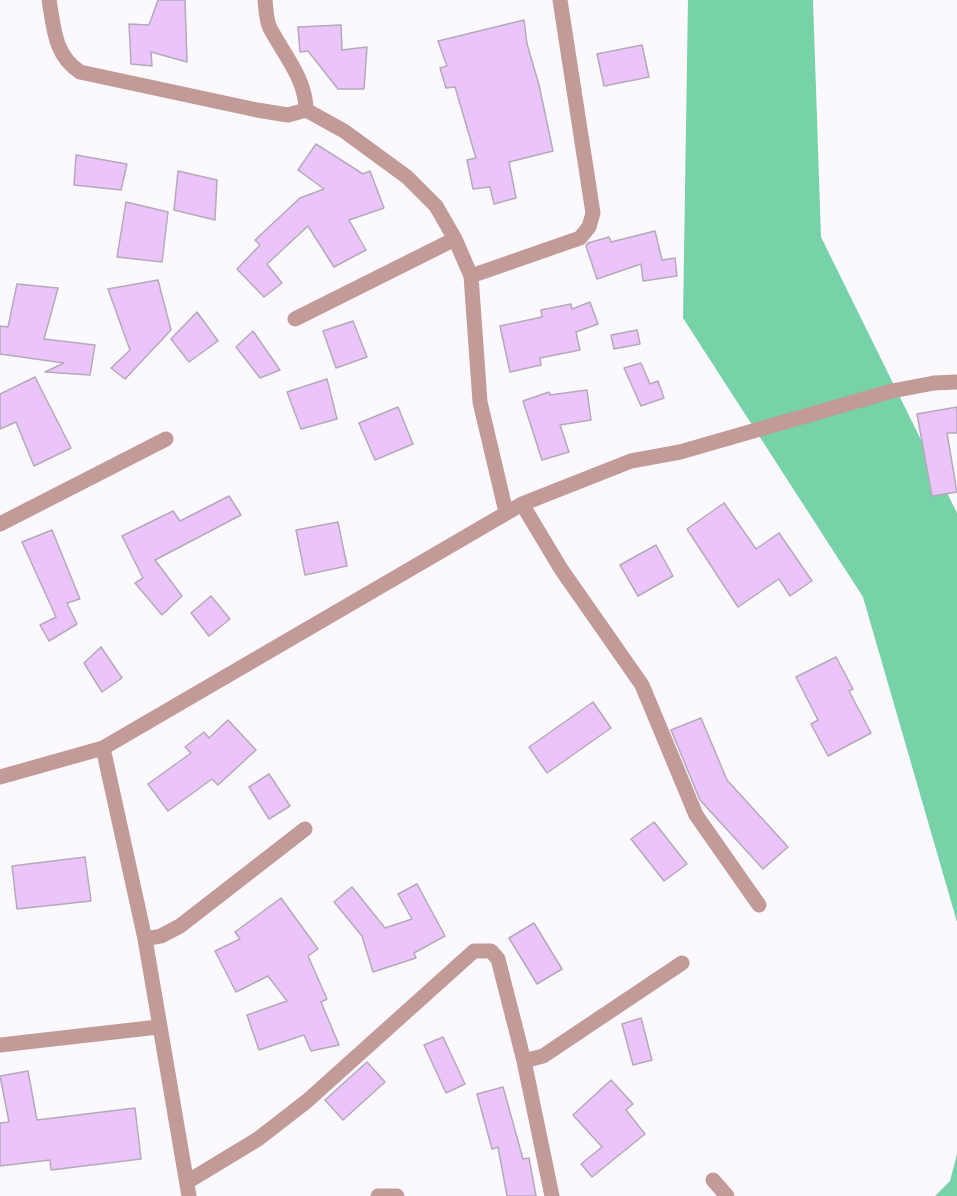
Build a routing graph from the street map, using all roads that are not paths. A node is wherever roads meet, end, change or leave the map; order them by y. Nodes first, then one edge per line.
1 (49, 0) edge
2 (265, 0) edge
3 (560, 0) edge
4 (306, 110) junction
5 (455, 239) junction
6 (471, 276) junction
7 (295, 319) dead end
8 (957, 382) edge
9 (166, 439) dead end
10 (522, 504) junction
11 (506, 512) junction
12 (0, 524) edge
13 (103, 748) junction
14 (0, 777) edge
15 (305, 829) dead end
16 (759, 905) dead end
17 (145, 939) junction
18 (682, 963) dead end
19 (158, 1027) junction
20 (0, 1045) edge
21 (524, 1061) junction
22 (713, 1180) dead end
23 (188, 1189) edge
24 (378, 1196) edge
25 (397, 1196) edge
26 (552, 1196) edge
27 (727, 1196) edge

1 - 4 street
2 - 4 street
3 - 6 street
4 - 5 street
5 - 6 street
5 - 7 street
6 - 11 street
8 - 10 street
9 - 12 street
10 - 11 street
10 - 16 street
11 - 13 street
13 - 14 street
13 - 17 street
15 - 17 street
17 - 19 street
18 - 21 street
19 - 20 street
19 - 23 street
21 - 23 street
21 - 26 street
22 - 27 street
24 - 25 street

